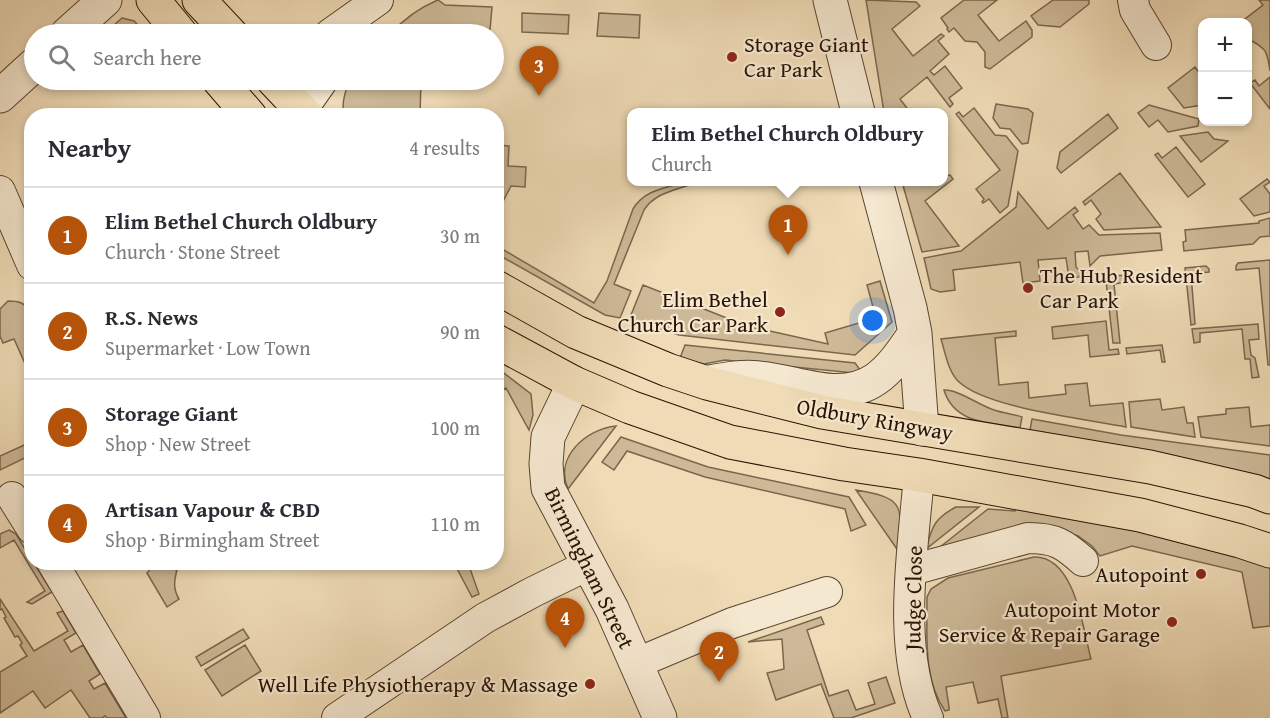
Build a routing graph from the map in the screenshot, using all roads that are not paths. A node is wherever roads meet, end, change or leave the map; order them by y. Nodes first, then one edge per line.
1 (105, 0) edge
2 (153, 0) edge
3 (199, 0) edge
4 (379, 0) edge
5 (830, 0) edge
6 (1133, 0) edge
7 (78, 24) edge
8 (173, 24) edge
9 (222, 24) edge
10 (344, 24) edge
11 (362, 24) edge
12 (1156, 45) dead end
13 (24, 73) edge
14 (281, 90) edge
15 (315, 90) edge
16 (0, 96) edge
17 (291, 108) edge
18 (300, 108) edge
19 (857, 108) edge
20 (877, 186) edge
21 (0, 191) edge
22 (24, 246) edge
23 (504, 292) edge
24 (504, 307) edge
25 (915, 333) junction
26 (504, 345) edge
27 (649, 362) junction
28 (707, 382) junction
29 (574, 383) junction
30 (946, 438) junction
31 (919, 475) junction
32 (15, 497) edge
33 (1270, 497) edge
34 (24, 514) edge
35 (1238, 540) junction
36 (1270, 551) edge
37 (1083, 561) dead end
38 (588, 566) junction
39 (57, 570) edge
40 (912, 570) junction
41 (827, 592) dead end
42 (636, 663) junction
43 (145, 718) edge
44 (337, 718) edge
45 (660, 718) edge
46 (928, 718) edge

1 - 7 street
2 - 8 main road
3 - 9 main road
4 - 10 street
4 - 11 street
5 - 19 street
6 - 12 street
13 - 16 street
14 - 17 main road
15 - 18 street
20 - 25 street
21 - 22 street
23 - 27 main road, Oldbury Ringway
24 - 29 main road
25 - 28 street
25 - 30 street
26 - 29 main road
27 - 28 main road, Oldbury Ringway
27 - 29 main road
28 - 30 main road, Oldbury Ringway
29 - 31 main road
29 - 38 street, Birmingham Street
30 - 31 main road
30 - 33 main road, Oldbury Ringway
30 - 35 main road
31 - 35 main road
31 - 40 street, Judge Close
32 - 34 street
35 - 36 main road
37 - 40 street
38 - 42 street, Birmingham Street
38 - 44 street
39 - 43 street
40 - 46 street, Judge Close
41 - 42 street
42 - 45 street, Birmingham Street

